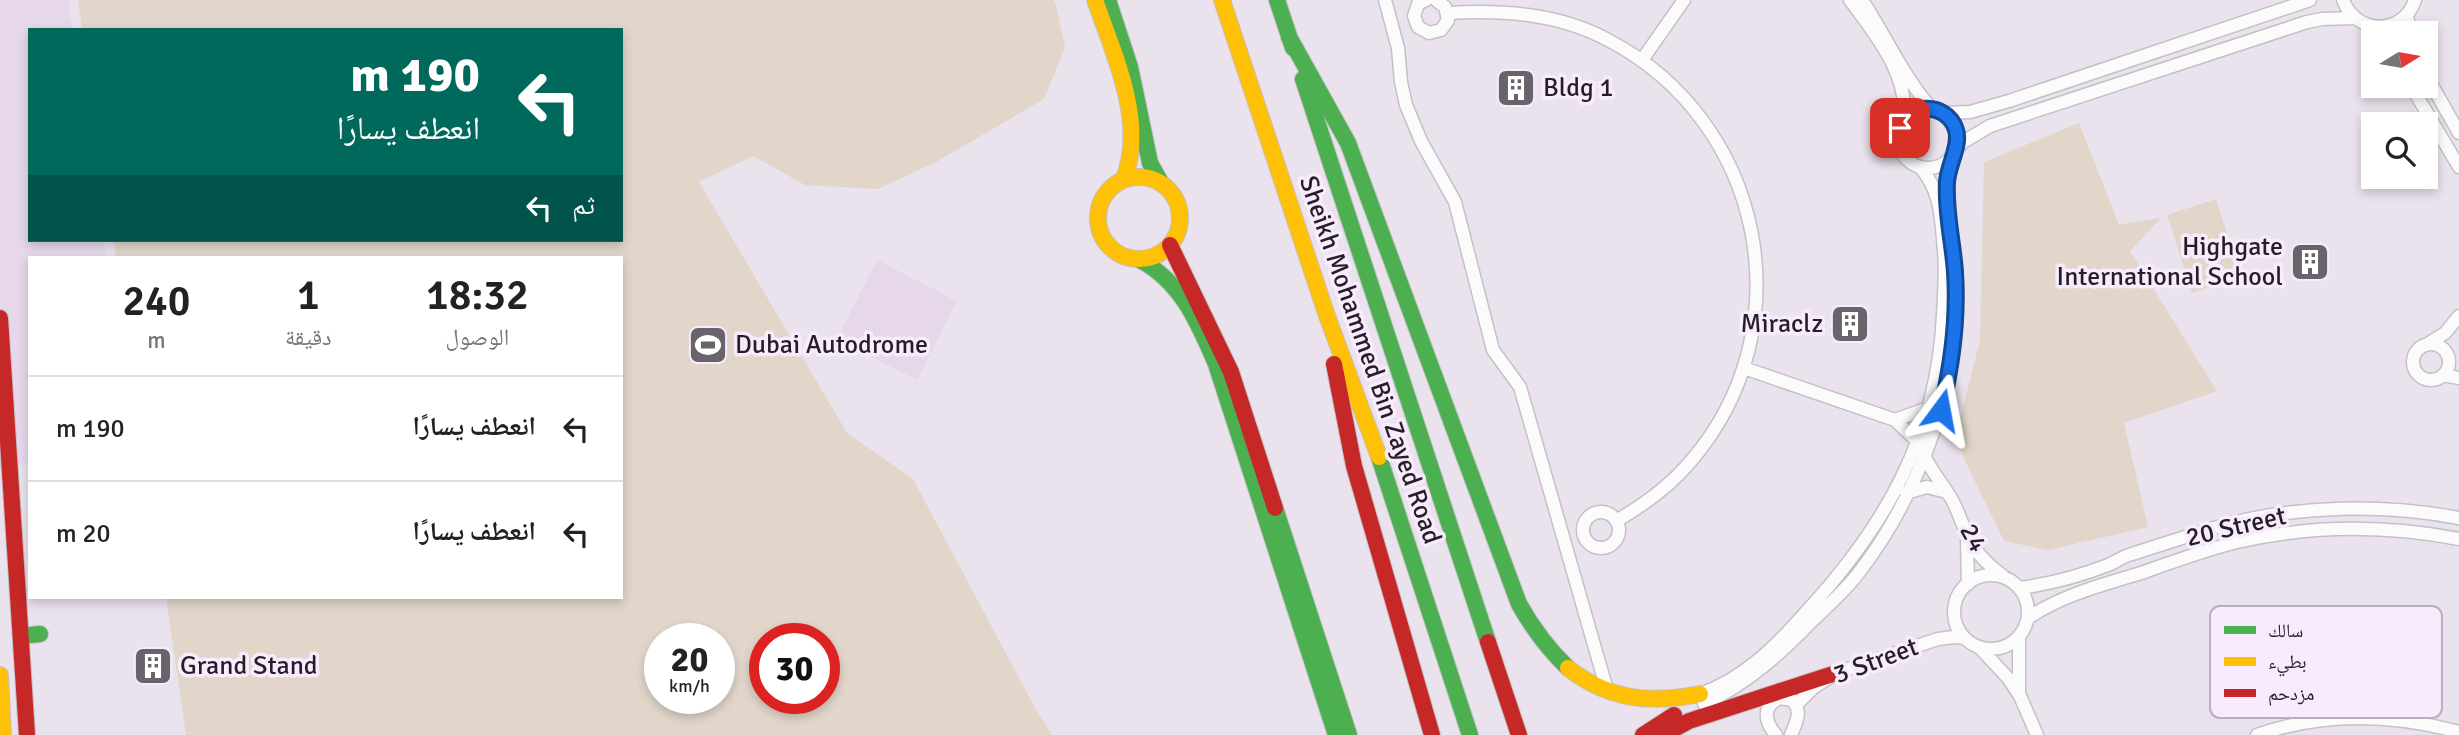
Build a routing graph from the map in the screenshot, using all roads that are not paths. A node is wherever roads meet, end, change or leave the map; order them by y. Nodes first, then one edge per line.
1 (1095, 0) edge
2 (1108, 0) edge
3 (1223, 0) edge
4 (1277, 0) edge
5 (1385, 0) edge
6 (1426, 0) edge
7 (1436, 0) edge
8 (1684, 0) edge
9 (1850, 0) edge
10 (1861, 0) edge
11 (2310, 0) edge
12 (2343, 0) edge
13 (2415, 0) edge
14 (1448, 13) junction
15 (2407, 15) junction
16 (2354, 18) junction
17 (2400, 21) edge
18 (2408, 21) edge
19 (2361, 22) edge
20 (1289, 37) junction
21 (1642, 60) junction
22 (2438, 96) edge
23 (2418, 98) edge
24 (1938, 111) junction
25 (1903, 121) junction
26 (2459, 133) edge
27 (1952, 155) junction
28 (1920, 167) junction
29 (2459, 167) edge
30 (1124, 179) junction
31 (1160, 181) junction
32 (1170, 246) junction
33 (1138, 259) junction
34 (1326, 313) junction
35 (0, 318) edge
36 (2455, 321) edge
37 (2429, 343) junction
38 (2447, 354) junction
39 (1, 356) edge
40 (1744, 369) junction
41 (2443, 375) junction
42 (2459, 378) edge
43 (1928, 408) junction
44 (1895, 419) junction
45 (1918, 442) junction
46 (1924, 456) junction
47 (1948, 492) junction
48 (1906, 493) junction
49 (2459, 518) edge
50 (1616, 521) dead end
51 (1967, 535) junction
52 (2459, 539) edge
53 (2005, 578) junction
54 (1968, 584) junction
55 (2020, 589) junction
56 (2028, 618) junction
57 (40, 635) dead end
58 (21, 636) junction
59 (2019, 636) junction
60 (1965, 638) junction
61 (1980, 648) junction
62 (1836, 673) junction
63 (0, 675) edge
64 (1607, 691) junction
65 (2020, 696) junction
66 (1702, 699) junction
67 (1796, 705) junction
68 (1511, 709) junction
69 (2459, 732) edge
70 (3, 735) edge
71 (27, 735) edge
72 (1336, 735) edge
73 (1349, 735) edge
74 (1432, 735) edge
75 (1470, 735) edge
76 (1519, 735) edge
77 (1526, 735) edge
78 (1643, 735) edge
79 (1663, 735) edge
80 (1776, 735) edge
81 (1791, 735) edge
82 (2036, 735) edge
83 (2257, 735) edge

1 - 30 main road
2 - 31 main road
3 - 34 main road, Sheikh Mohammed Bin Zayed Road
4 - 20 main road, Sheikh Mohammed Bin Zayed Road
5 - 64 street
6 - 14 street
7 - 14 street
8 - 21 street
9 - 25 street
10 - 24 street
11 - 24 street
12 - 16 street
13 - 15 street
14 - 21 street
15 - 17 street
15 - 18 street
16 - 19 street
16 - 27 street
20 - 64 main road
20 - 68 main road, Sheikh Mohammed Bin Zayed Road
21 - 40 street
22 - 26 street
23 - 29 street
24 - 25 street
24 - 27 street
25 - 28 street
27 - 28 street
27 - 46 street
28 - 43 street
30 - 31 main road
30 - 33 main road
31 - 32 main road
32 - 33 main road
32 - 73 main road
33 - 72 main road
34 - 74 main road
34 - 75 main road, Sheikh Mohammed Bin Zayed Road
35 - 39 main road
36 - 37 street
36 - 38 street
37 - 38 street
37 - 41 street
38 - 41 street
39 - 58 main road
40 - 44 street
40 - 50 street
41 - 42 street
43 - 44 street
43 - 45 street
44 - 45 street
45 - 66 street
46 - 47 street, 24
46 - 48 street
47 - 48 street
47 - 51 street, 24
48 - 66 street
49 - 55 street, 20 Street
51 - 53 street, 24
51 - 54 street
52 - 56 street, 20 Street
53 - 54 street
53 - 55 street
54 - 60 street
55 - 56 street
56 - 59 street
57 - 58 main road
58 - 71 main road
59 - 61 street
59 - 65 street
60 - 61 street
60 - 62 street, 3 Street
61 - 65 street
62 - 67 street, 3 Street
62 - 79 main road
63 - 70 main road
64 - 66 main road
65 - 82 street
66 - 78 main road
67 - 80 street
67 - 81 street
68 - 76 main road, Sheikh Mohammed Bin Zayed Road
68 - 77 main road
69 - 83 street

